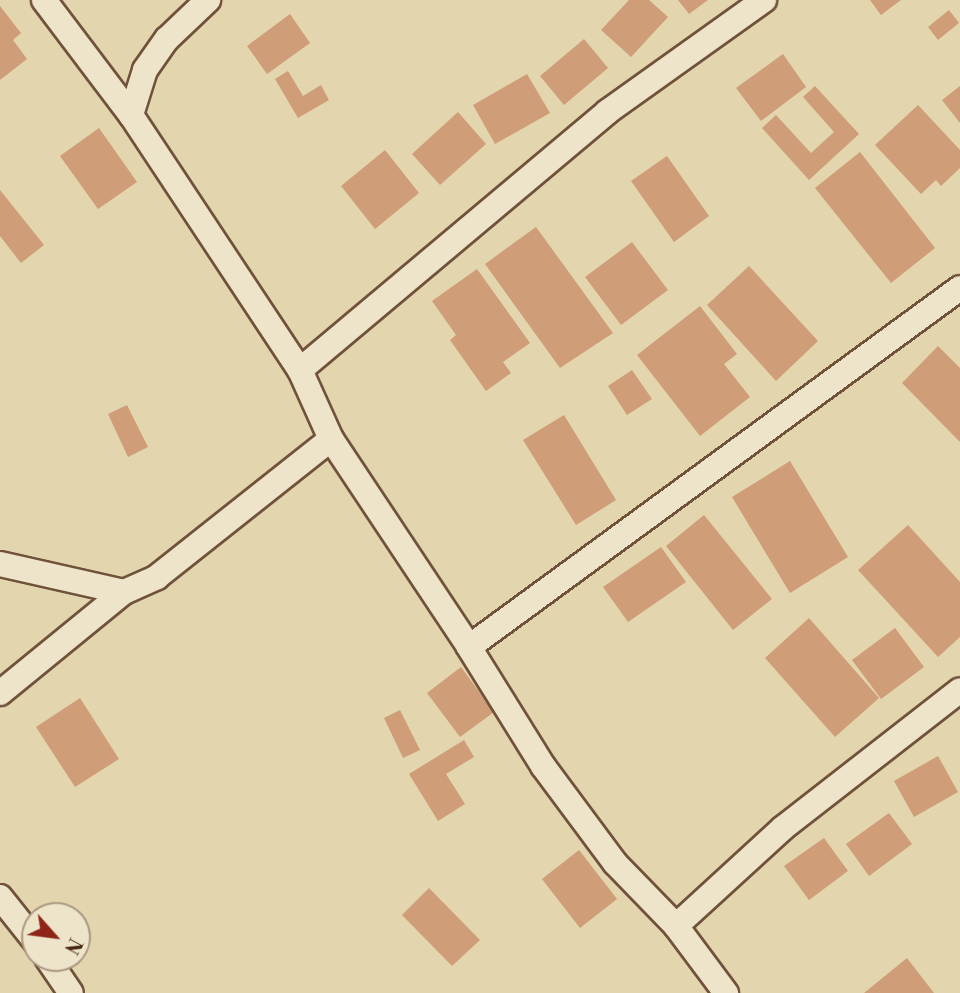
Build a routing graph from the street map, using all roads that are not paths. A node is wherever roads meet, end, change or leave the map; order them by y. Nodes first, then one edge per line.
1 (44, 0) edge
2 (208, 0) edge
3 (764, 0) edge
4 (131, 116) junction
5 (960, 288) edge
6 (300, 370) junction
7 (331, 439) junction
8 (0, 564) edge
9 (124, 592) junction
10 (469, 647) junction
11 (960, 690) edge
12 (0, 692) edge
13 (0, 897) edge
14 (21, 923) edge
15 (676, 926) junction
16 (57, 972) edge
17 (71, 993) edge
18 (726, 993) edge

1 - 4 street
2 - 4 street
3 - 6 street
4 - 6 street
5 - 10 street
6 - 7 street
7 - 9 street
7 - 10 street
8 - 9 street
9 - 12 street
10 - 15 street
11 - 15 street
13 - 14 street
15 - 18 street
16 - 17 street

